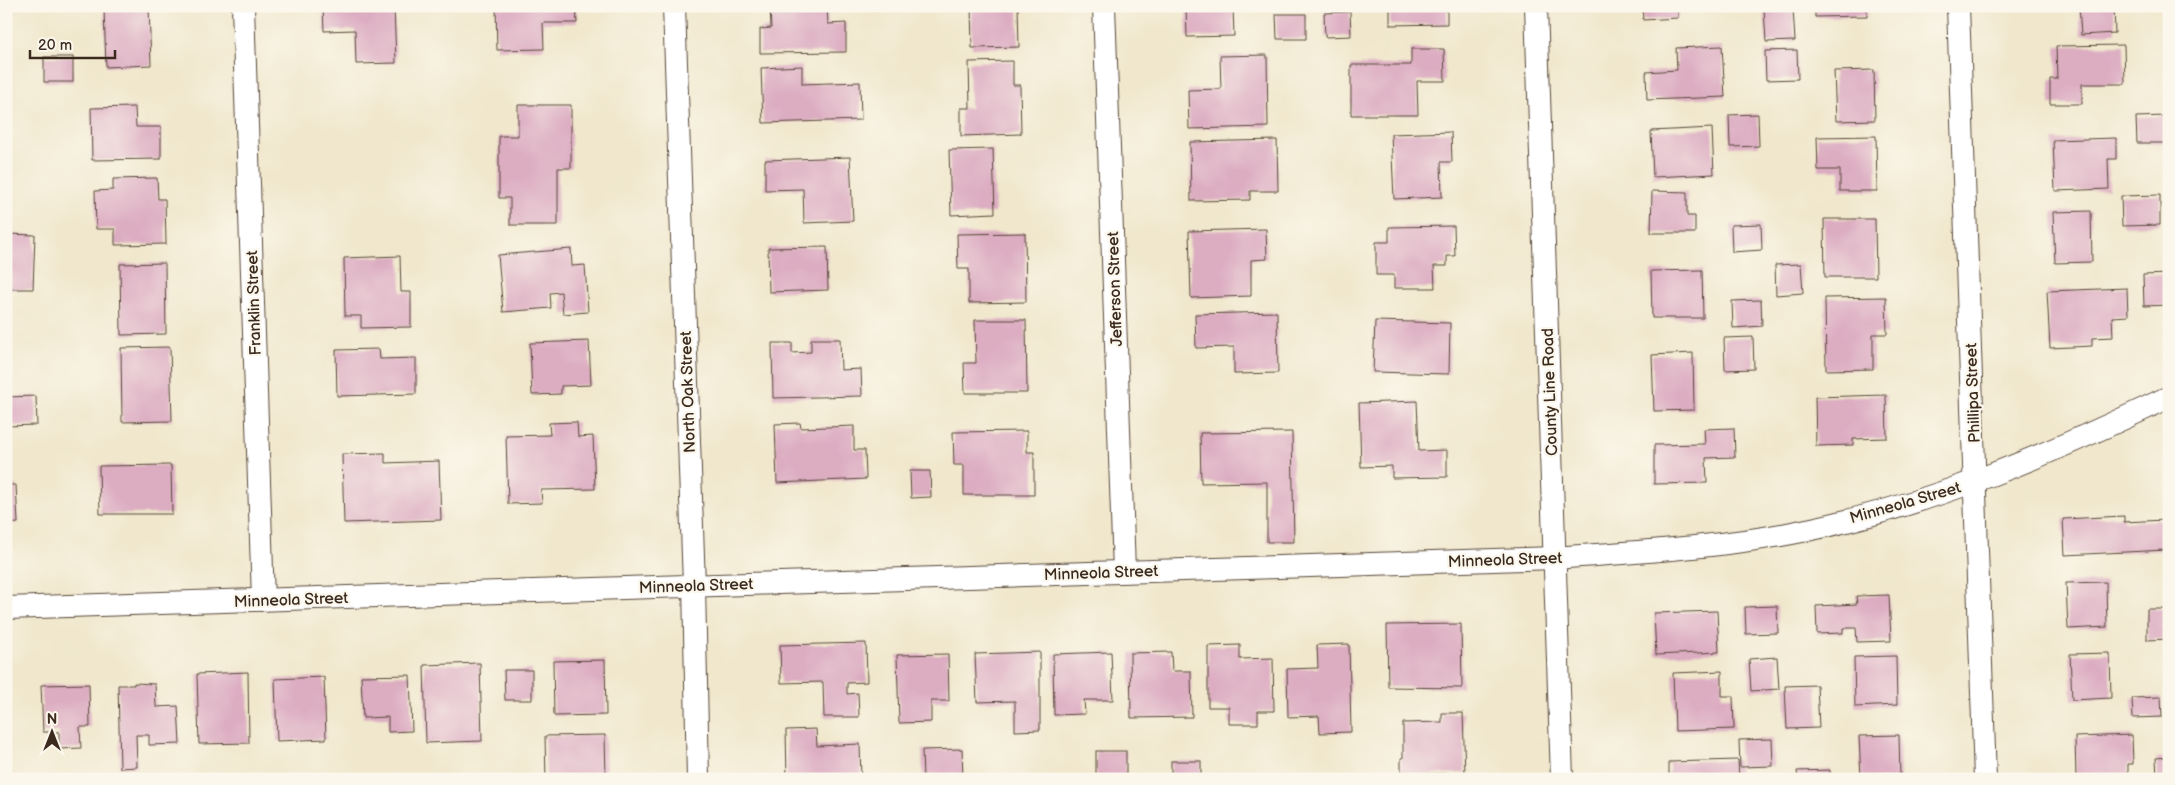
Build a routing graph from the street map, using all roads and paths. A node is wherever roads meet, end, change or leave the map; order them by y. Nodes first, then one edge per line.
1 (243, 6) edge
2 (674, 6) edge
3 (1104, 6) edge
4 (1536, 6) edge
5 (1958, 6) edge
6 (2169, 397) edge
7 (1975, 482) junction
8 (1555, 558) junction
9 (1124, 571) junction
10 (694, 585) junction
11 (263, 600) junction
12 (6, 608) edge
13 (698, 779) edge
14 (1562, 779) edge
15 (1985, 779) edge

1 - 11 street, Franklin Street
2 - 10 street, North Oak Street
3 - 9 street, Jefferson Street
4 - 8 street, County Line Road
5 - 7 street, Phillipa Street
6 - 7 street, Minneola Street
7 - 8 street, Minneola Street
7 - 15 street, Phillipa Street
8 - 9 street, Minneola Street
8 - 14 street, County Line Road
9 - 10 street, Minneola Street
10 - 11 street, Minneola Street
10 - 13 street, North Oak Street
11 - 12 street, Minneola Street

